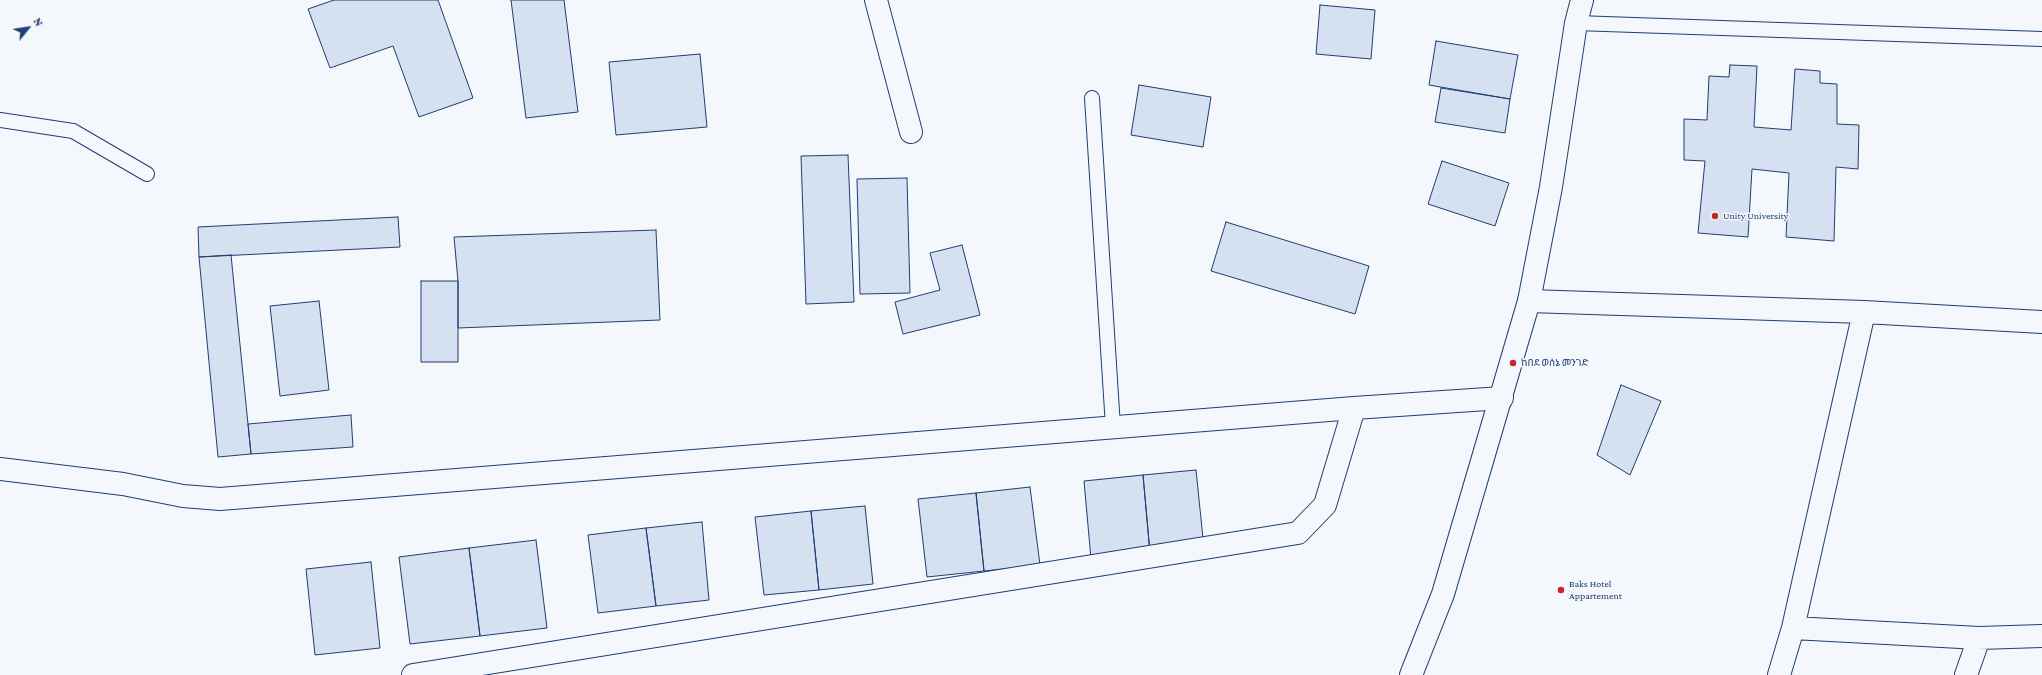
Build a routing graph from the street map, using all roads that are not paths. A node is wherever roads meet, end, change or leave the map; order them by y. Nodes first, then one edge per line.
1 (876, 0) edge
2 (1582, 0) edge
3 (1576, 23) junction
4 (2042, 39) edge
5 (1092, 98) dead end
6 (0, 120) edge
7 (911, 132) dead end
8 (147, 174) dead end
9 (1529, 301) junction
10 (1864, 312) junction
11 (2042, 322) edge
12 (1502, 398) junction
13 (1354, 408) junction
14 (1113, 427) junction
15 (0, 469) edge
16 (1793, 628) junction
17 (2042, 636) edge
18 (1979, 638) junction
19 (412, 675) edge
20 (1411, 675) edge
21 (1780, 675) edge
22 (1966, 675) edge

1 - 7 street
2 - 3 street
3 - 4 lane
3 - 9 street
5 - 14 lane
6 - 8 lane
9 - 10 street
9 - 12 street
10 - 11 street
10 - 16 street
12 - 13 street
12 - 20 street
13 - 14 street
13 - 19 street
14 - 15 street
16 - 18 street
16 - 21 street
17 - 18 street
18 - 22 street

